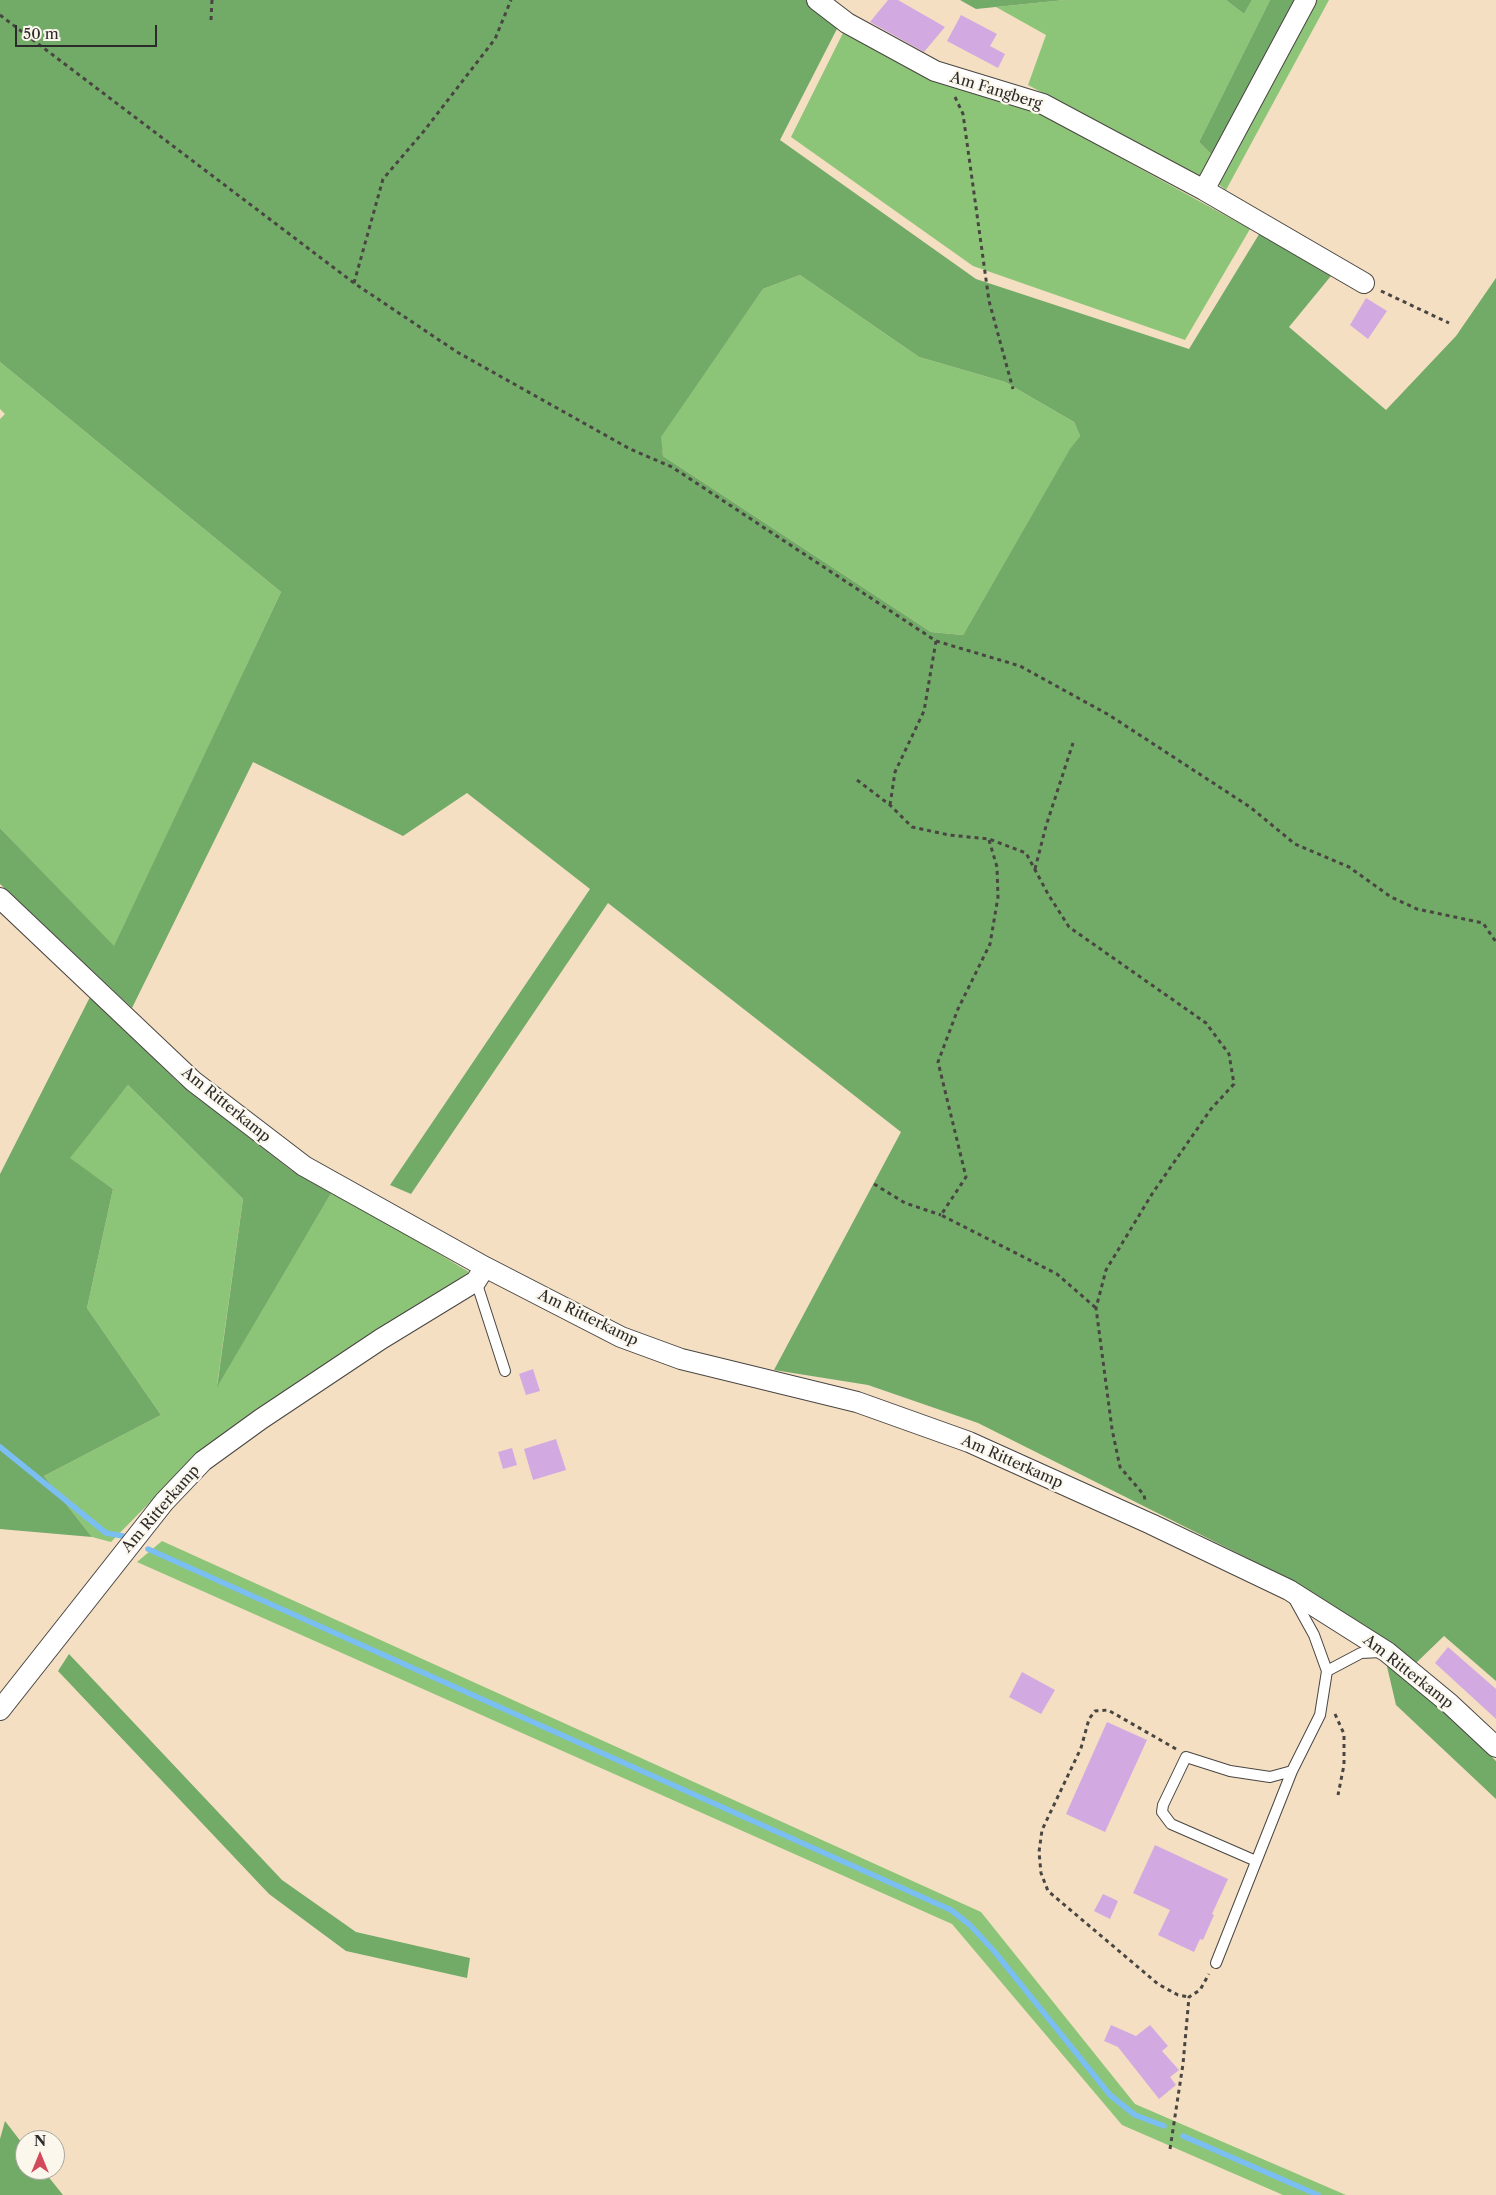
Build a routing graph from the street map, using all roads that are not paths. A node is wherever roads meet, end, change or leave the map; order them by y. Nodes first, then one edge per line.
1 (817, 0) edge
2 (1306, 0) edge
3 (1204, 190) junction
4 (1364, 283) road end
5 (0, 898) edge
6 (480, 1274) junction
7 (506, 1371) dead end
8 (1289, 1590) junction
9 (1387, 1652) junction
10 (1327, 1671) junction
11 (0, 1710) edge
12 (1496, 1747) edge
13 (1292, 1771) junction
14 (1256, 1861) junction
15 (1216, 1963) road end

1 - 3 street, Am Fangberg
2 - 3 street
3 - 4 street, Am Fangberg
5 - 6 street, Am Ritterkamp
6 - 7 lane
6 - 8 street, Am Ritterkamp
6 - 11 street, Am Ritterkamp
8 - 9 street, Am Ritterkamp
8 - 10 lane
9 - 10 lane
9 - 12 street, Am Ritterkamp
10 - 13 lane
13 - 14 lane
13 - 14 lane
14 - 15 lane

